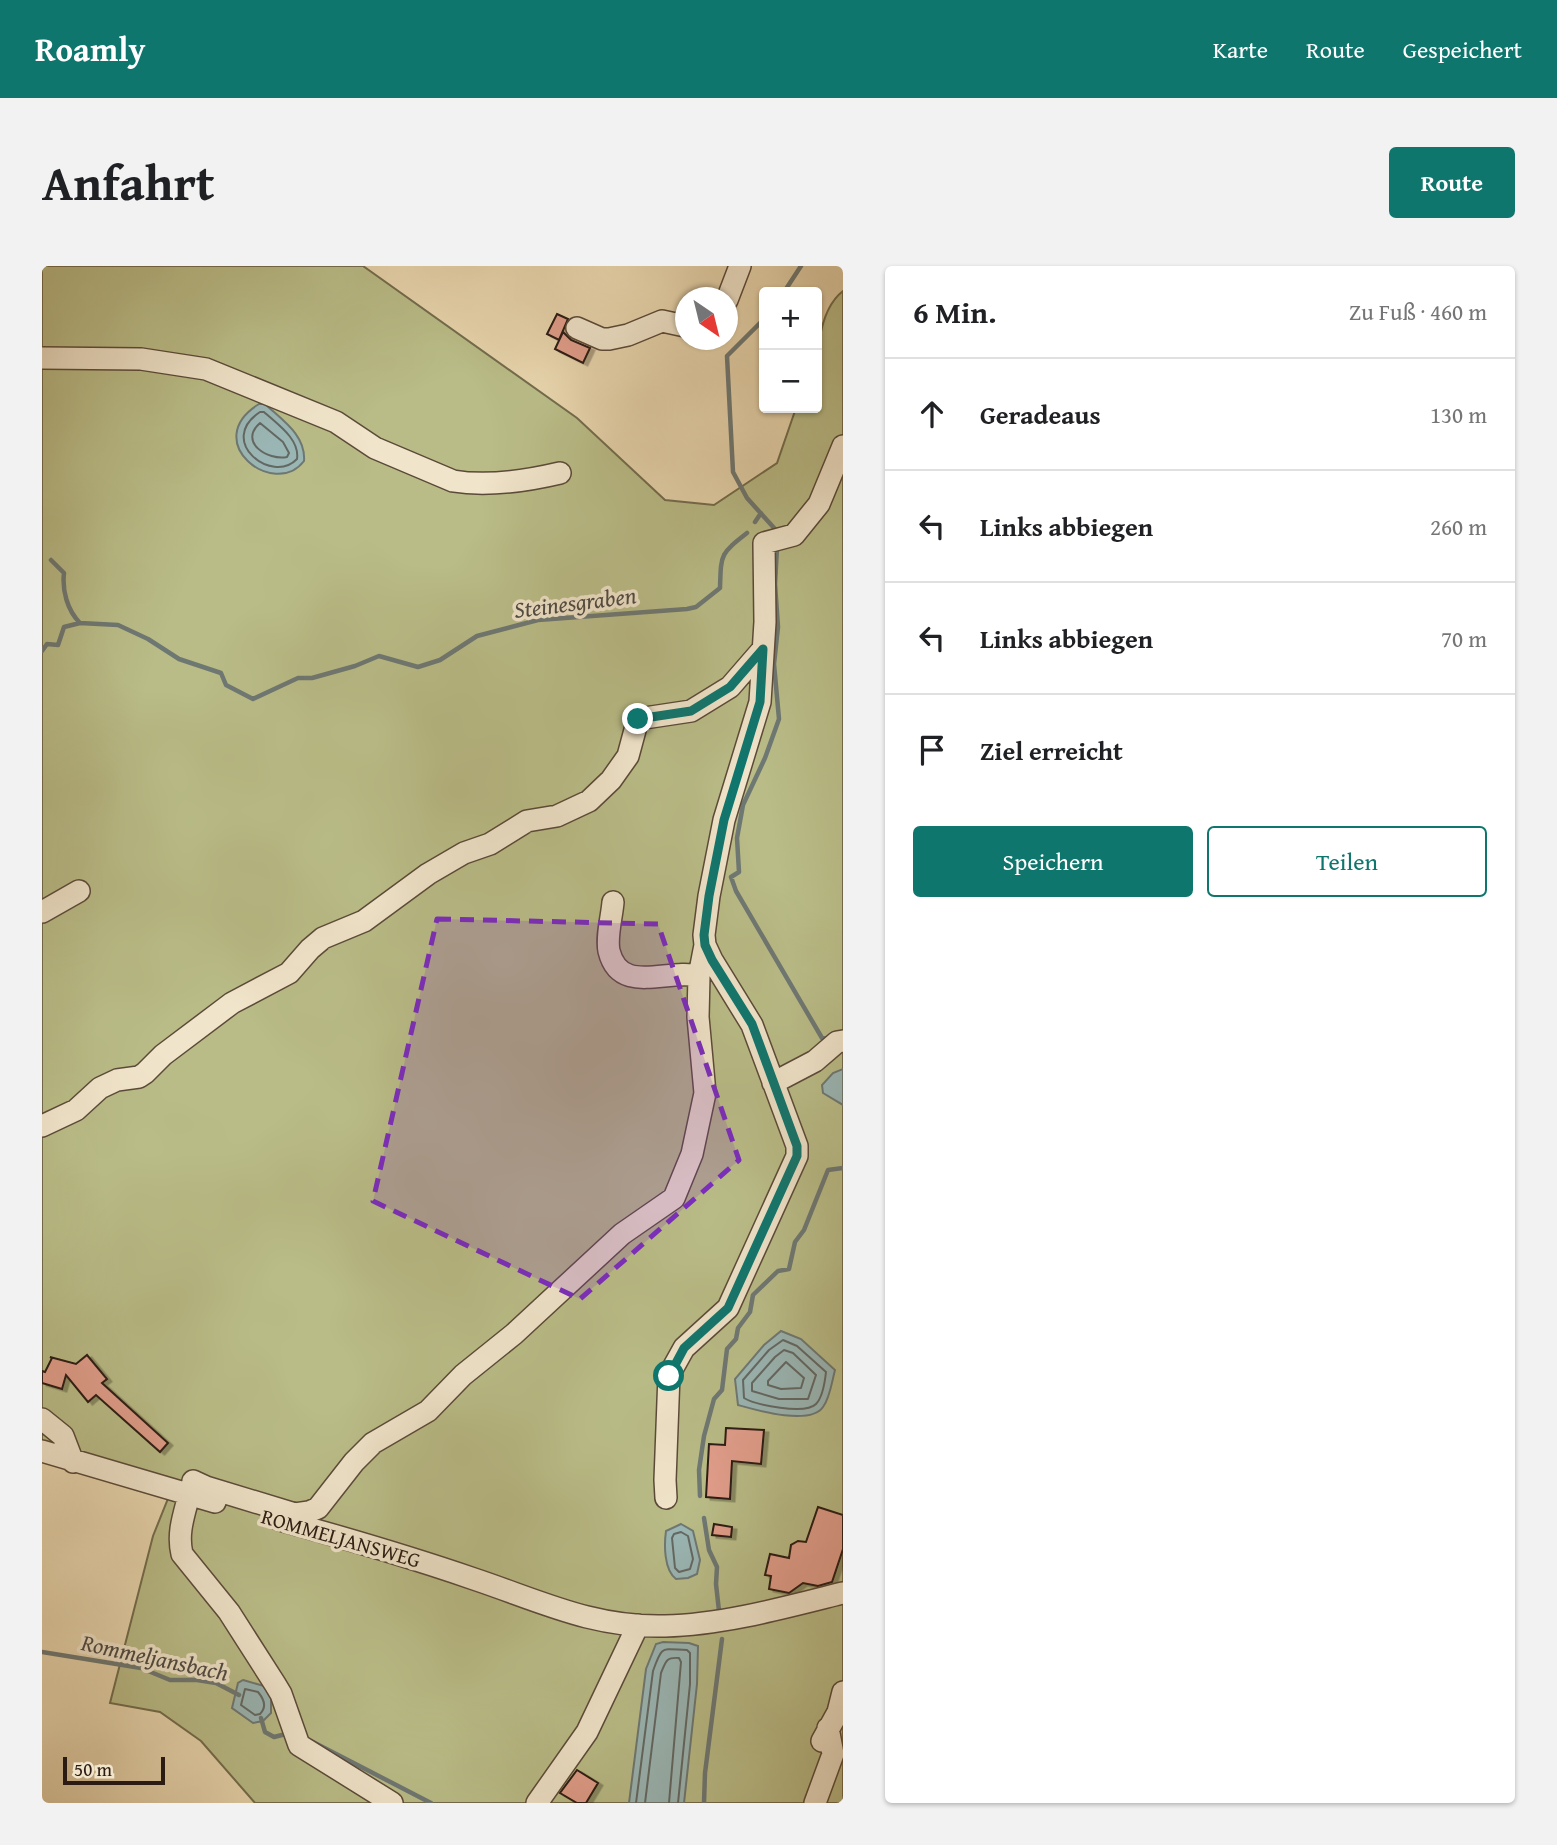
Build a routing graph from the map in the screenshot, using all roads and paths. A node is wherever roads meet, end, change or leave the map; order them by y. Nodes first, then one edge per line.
1 (740, 266) edge
2 (732, 287) edge
3 (675, 324) edge
4 (577, 328) dead end
5 (42, 358) edge
6 (843, 446) edge
7 (560, 473) dead end
8 (763, 649) junction
9 (79, 891) dead end
10 (613, 902) dead end
11 (42, 912) edge
12 (705, 945) junction
13 (699, 976) junction
14 (835, 1046) edge
15 (773, 1083) junction
16 (42, 1126) edge
17 (42, 1419) edge
18 (42, 1451) edge
19 (73, 1462) junction
20 (191, 1488) junction
21 (666, 1498) dead end
22 (843, 1593) edge
23 (638, 1625) junction
24 (843, 1692) edge
25 (392, 1803) edge
26 (537, 1803) edge
27 (815, 1803) edge

1 - 2 street
3 - 4 street
5 - 7 street
6 - 8 street
8 - 12 street
8 - 16 street
9 - 11 street
10 - 13 street
12 - 13 street
12 - 15 street
13 - 20 street
14 - 15 street
15 - 21 street
17 - 19 street
18 - 19 street, ROMMELJANSWEG
19 - 20 street, ROMMELJANSWEG
20 - 23 street, ROMMELJANSWEG
20 - 25 street
22 - 23 street, ROMMELJANSWEG
23 - 26 street
24 - 27 street

